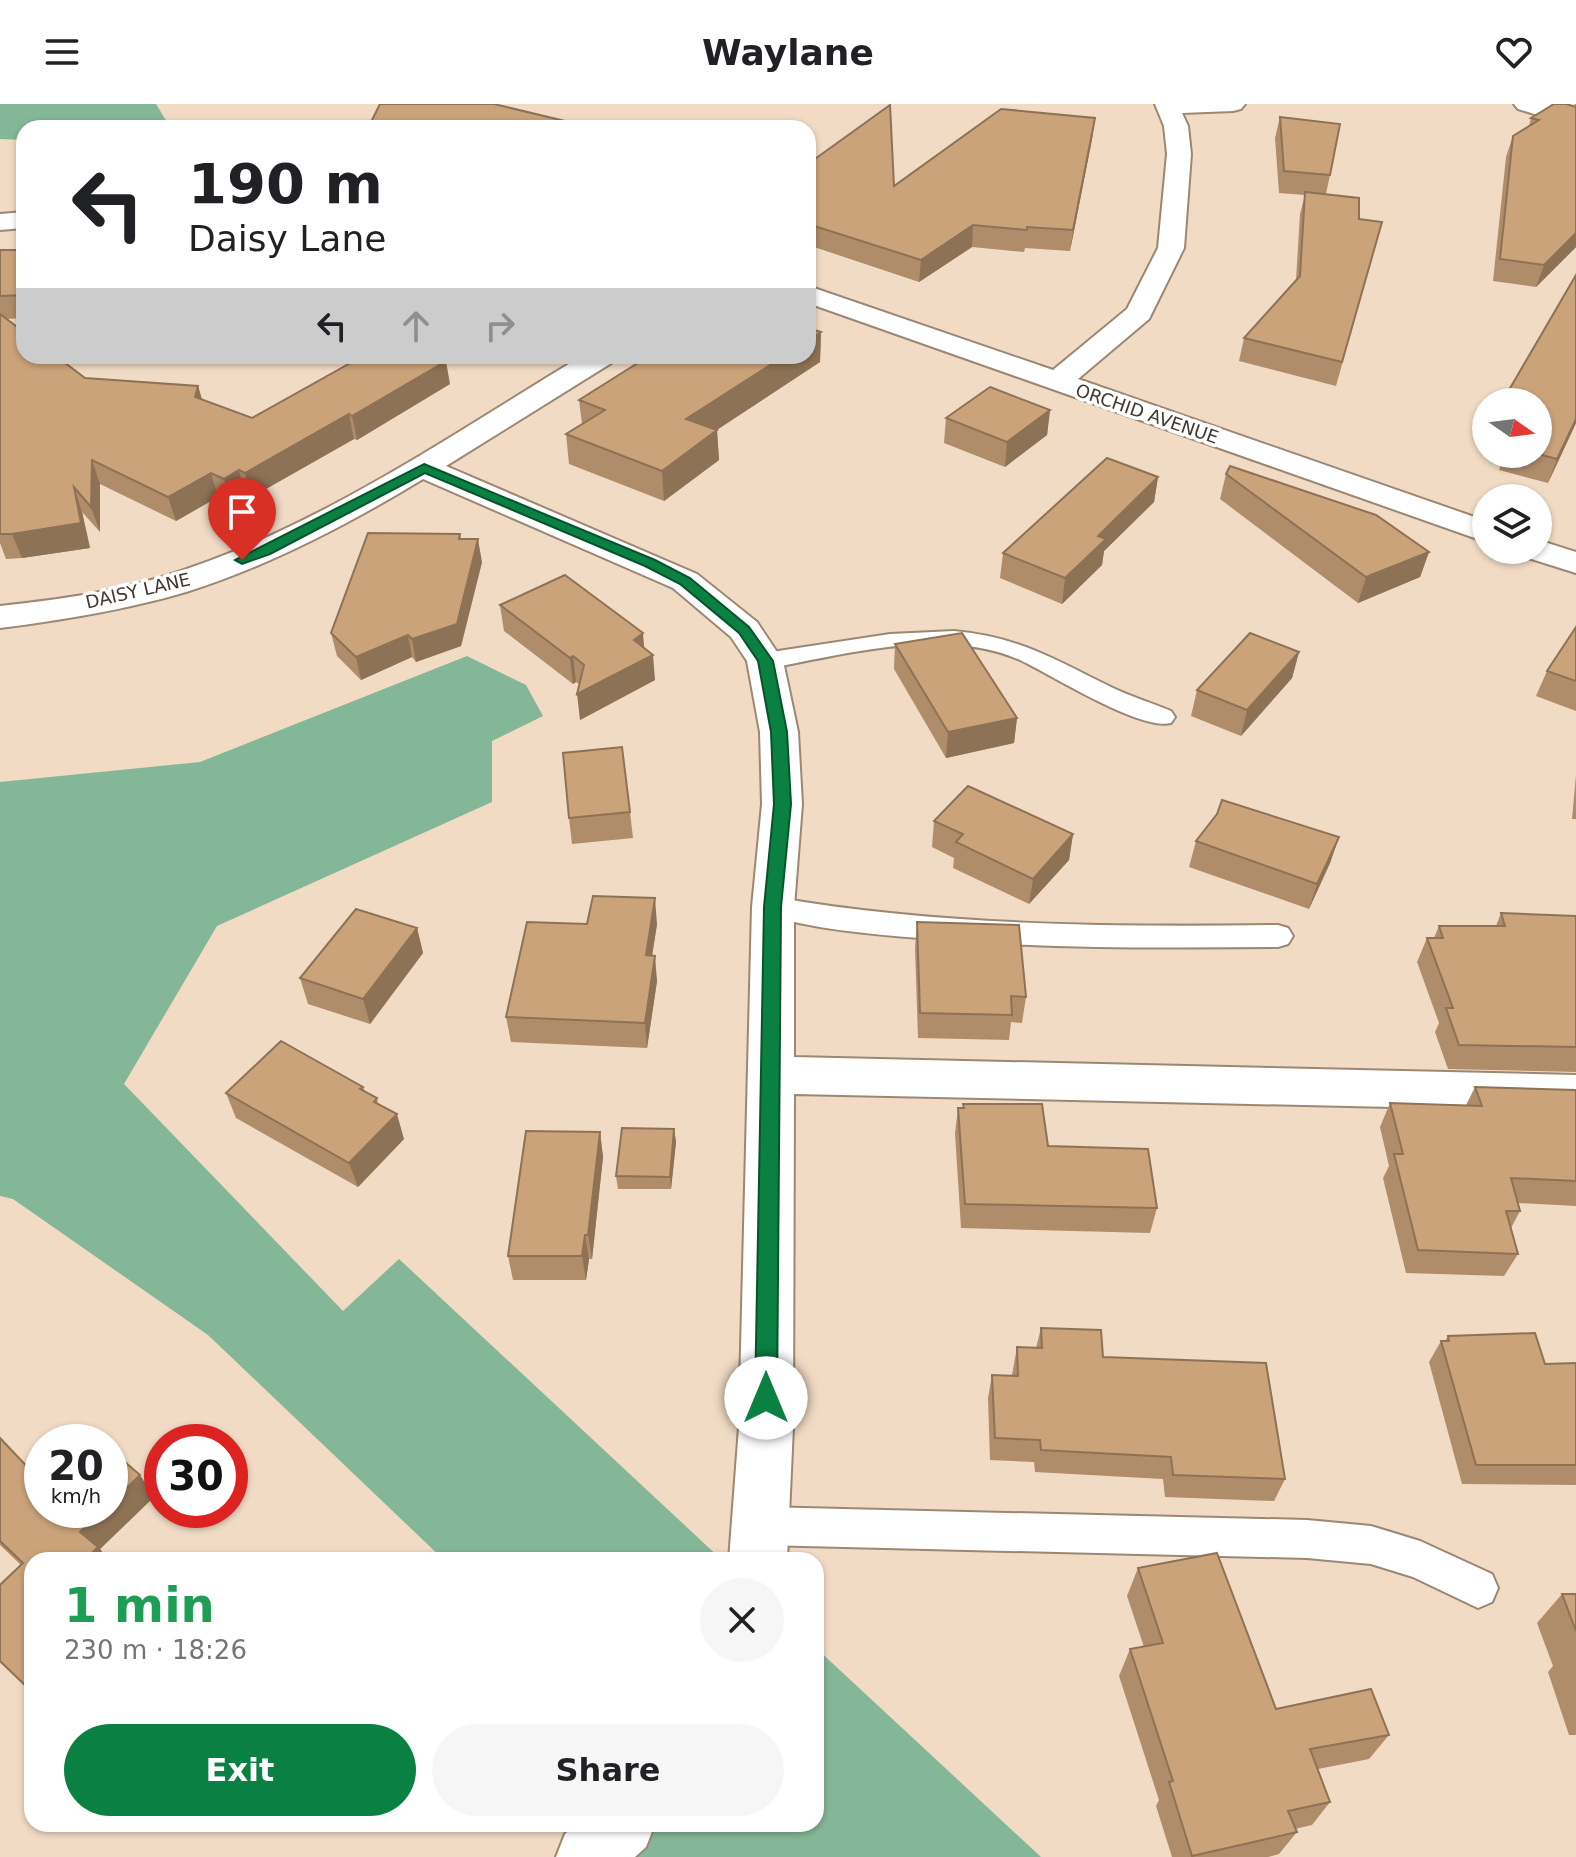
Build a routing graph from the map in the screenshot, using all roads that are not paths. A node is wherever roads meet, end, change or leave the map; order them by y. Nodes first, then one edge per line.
1 (1233, 104) edge
2 (1526, 104) edge
3 (1168, 105) edge
4 (1576, 120) edge
5 (816, 297) edge
6 (590, 364) edge
7 (1056, 382) junction
8 (424, 468) junction
9 (1472, 527) edge
10 (1552, 555) edge
11 (1576, 563) edge
12 (0, 617) edge
13 (765, 661) junction
14 (1162, 717) dead end
15 (773, 907) junction
16 (1278, 936) dead end
17 (769, 1075) junction
18 (1576, 1093) edge
19 (759, 1543) edge
20 (1478, 1588) dead end

1 - 3 street
2 - 4 street
3 - 7 street
5 - 7 street, ORCHID AVENUE
6 - 8 street, DAISY LANE
7 - 9 street, ORCHID AVENUE
8 - 12 street, DAISY LANE
8 - 13 street
10 - 11 street
13 - 14 lane
13 - 15 street
15 - 16 lane
15 - 17 street
17 - 18 street
17 - 19 street
19 - 20 lane

